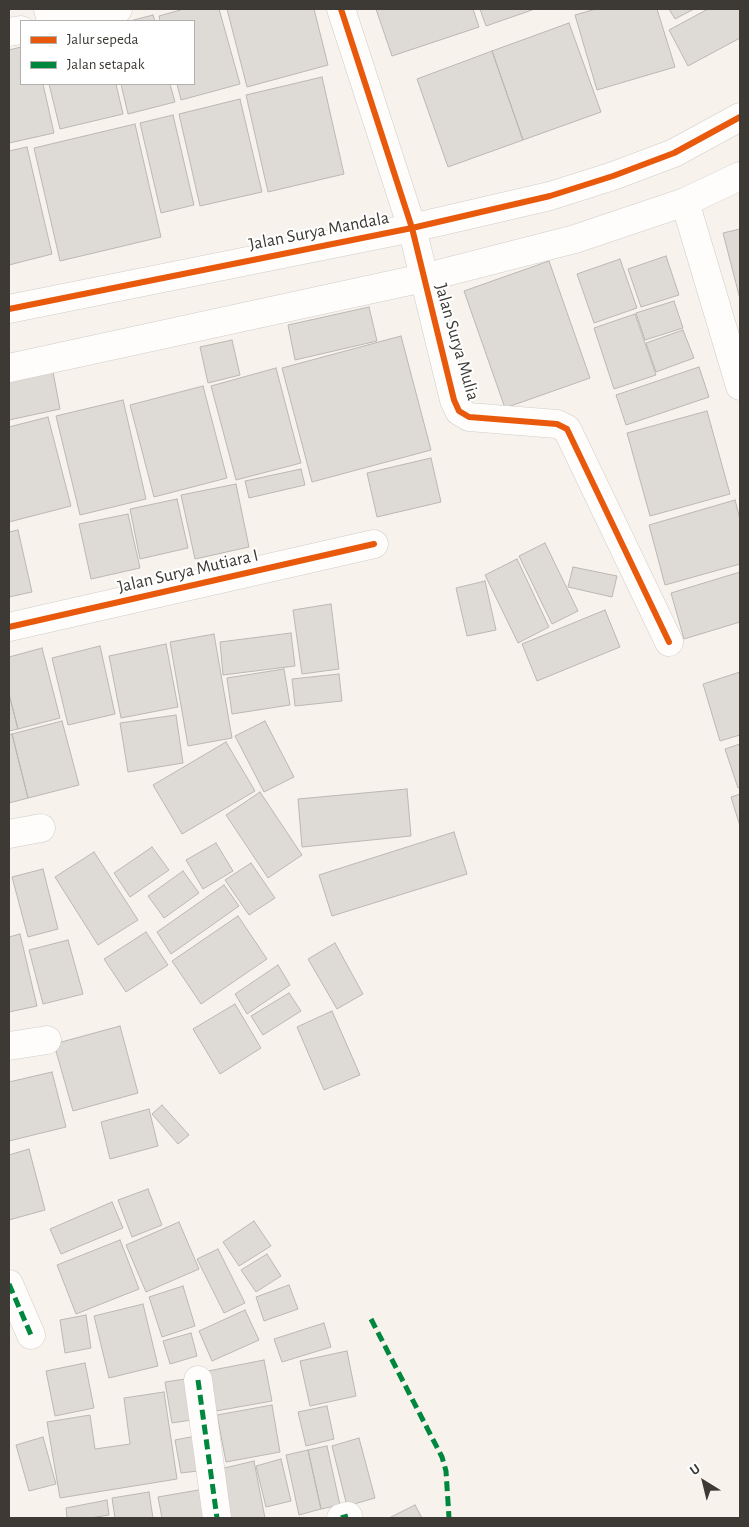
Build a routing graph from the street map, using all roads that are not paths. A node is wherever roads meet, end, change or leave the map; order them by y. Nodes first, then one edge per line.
1 (118, 9) edge
2 (341, 9) edge
3 (70, 20) edge
4 (740, 117) edge
5 (740, 176) edge
6 (685, 202) junction
7 (412, 228) junction
8 (423, 278) junction
9 (9, 309) edge
10 (9, 368) edge
11 (740, 386) edge
12 (374, 544) dead end
13 (9, 627) edge
14 (669, 642) dead end
15 (41, 828) dead end
16 (9, 834) edge
17 (47, 1040) dead end
18 (9, 1046) edge
19 (9, 1284) edge
20 (31, 1335) dead end
21 (198, 1380) dead end
22 (218, 1518) edge

1 - 3 street
2 - 7 street, Jalan Surya Mulia
4 - 7 street, Jalan Surya Mandala
5 - 6 street
6 - 8 street
6 - 11 street
7 - 8 street, Jalan Surya Mulia
7 - 9 street, Jalan Surya Mandala
8 - 10 street
8 - 14 street, Jalan Surya Mulia
12 - 13 street, Jalan Surya Mutiara I
15 - 16 street
17 - 18 street
19 - 20 street
21 - 22 street

